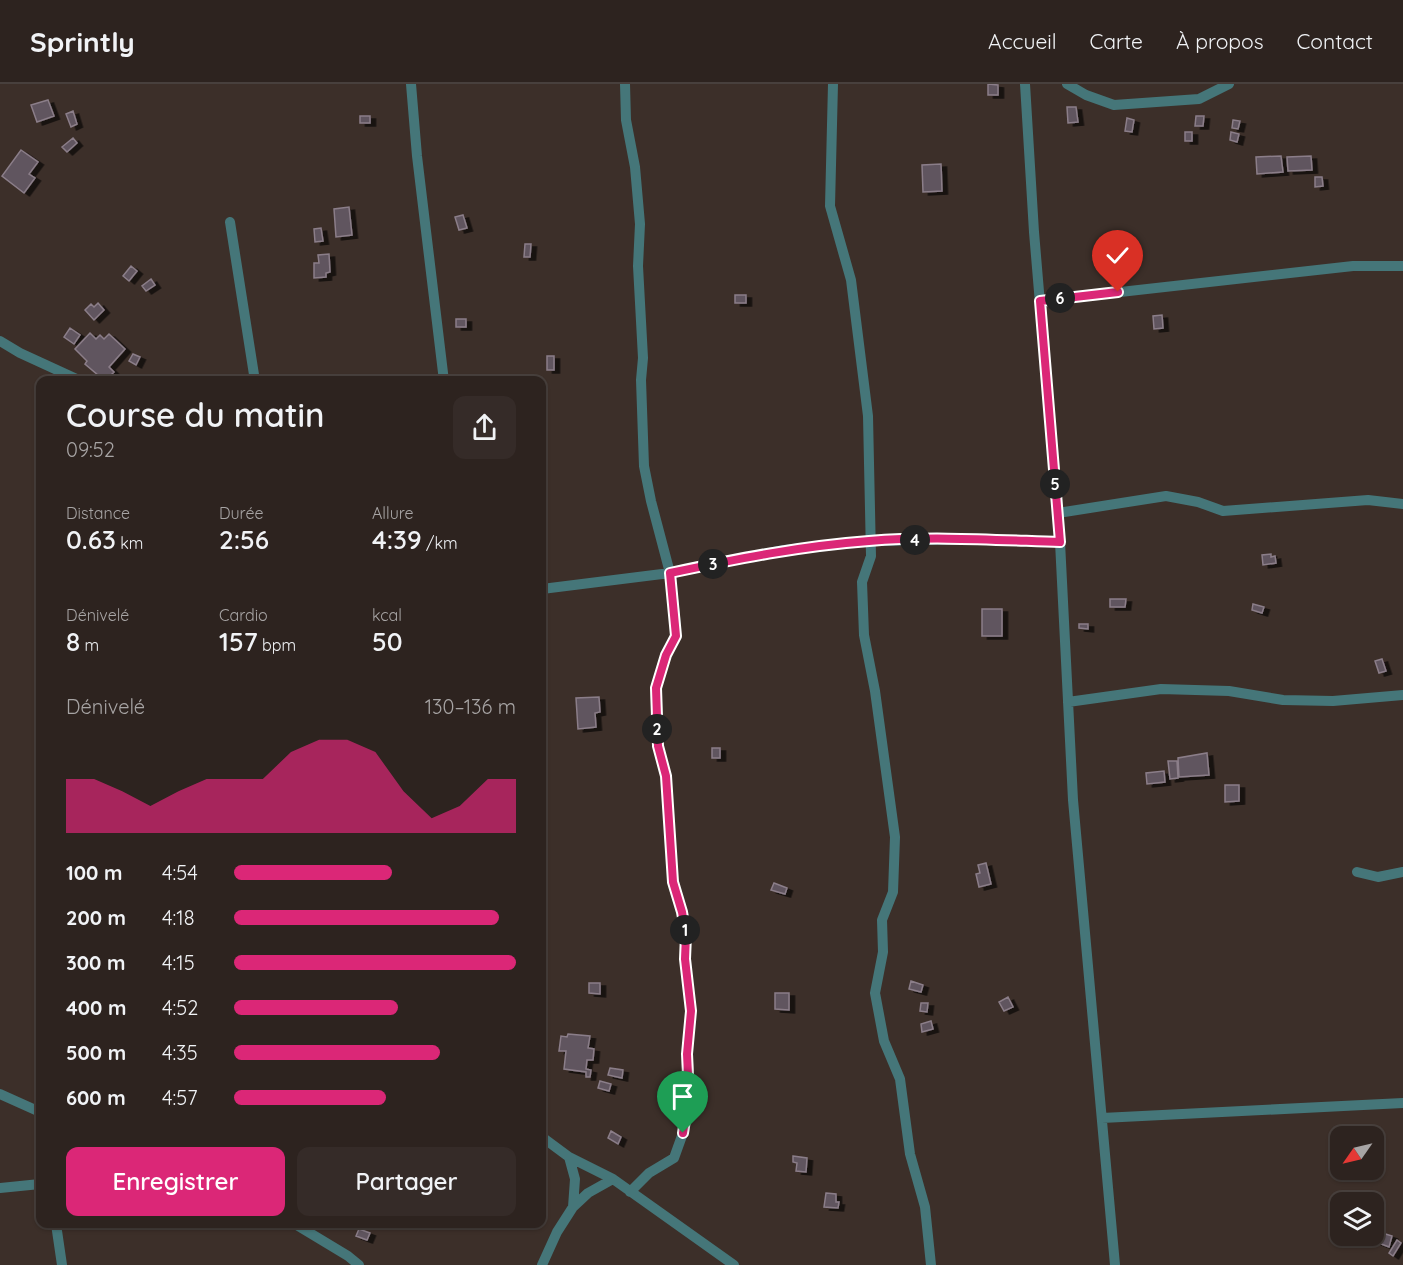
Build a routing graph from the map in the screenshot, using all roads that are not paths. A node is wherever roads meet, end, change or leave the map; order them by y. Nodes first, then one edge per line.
1 (411, 84) edge
2 (625, 84) edge
3 (833, 84) edge
4 (1025, 84) edge
5 (1067, 84) edge
6 (1229, 84) edge
7 (231, 222) dead end
8 (1403, 266) edge
9 (1040, 301) junction
10 (0, 341) edge
11 (70, 376) edge
12 (254, 376) edge
13 (443, 376) edge
14 (1403, 504) edge
15 (1058, 513) junction
16 (870, 541) junction
17 (1060, 542) junction
18 (670, 573) junction
19 (546, 588) edge
20 (1403, 696) edge
21 (1068, 702) junction
22 (1356, 872) dead end
23 (1403, 872) edge
24 (0, 1094) edge
25 (1403, 1103) edge
26 (36, 1110) edge
27 (1102, 1118) junction
28 (546, 1140) edge
29 (569, 1157) junction
30 (613, 1179) junction
31 (36, 1184) edge
32 (0, 1188) edge
33 (630, 1192) junction
34 (573, 1207) junction
35 (57, 1228) edge
36 (302, 1228) edge
37 (932, 1264) edge
38 (62, 1265) edge
39 (359, 1265) edge
40 (542, 1265) edge
41 (734, 1265) edge
42 (1115, 1265) edge

1 - 13 street
2 - 18 street
3 - 16 street
4 - 9 street
5 - 6 street
7 - 12 street
8 - 9 street
9 - 15 street
10 - 11 street
14 - 15 street
15 - 17 street
16 - 17 street
16 - 18 street
16 - 37 street
17 - 21 street
18 - 19 street
18 - 33 street
20 - 21 street
21 - 27 street
22 - 23 street
24 - 26 street
25 - 27 street
27 - 42 street
28 - 29 street
29 - 30 street
29 - 34 street
30 - 33 street
30 - 34 street
31 - 32 street
33 - 41 street
34 - 40 street
35 - 38 street
36 - 39 street

